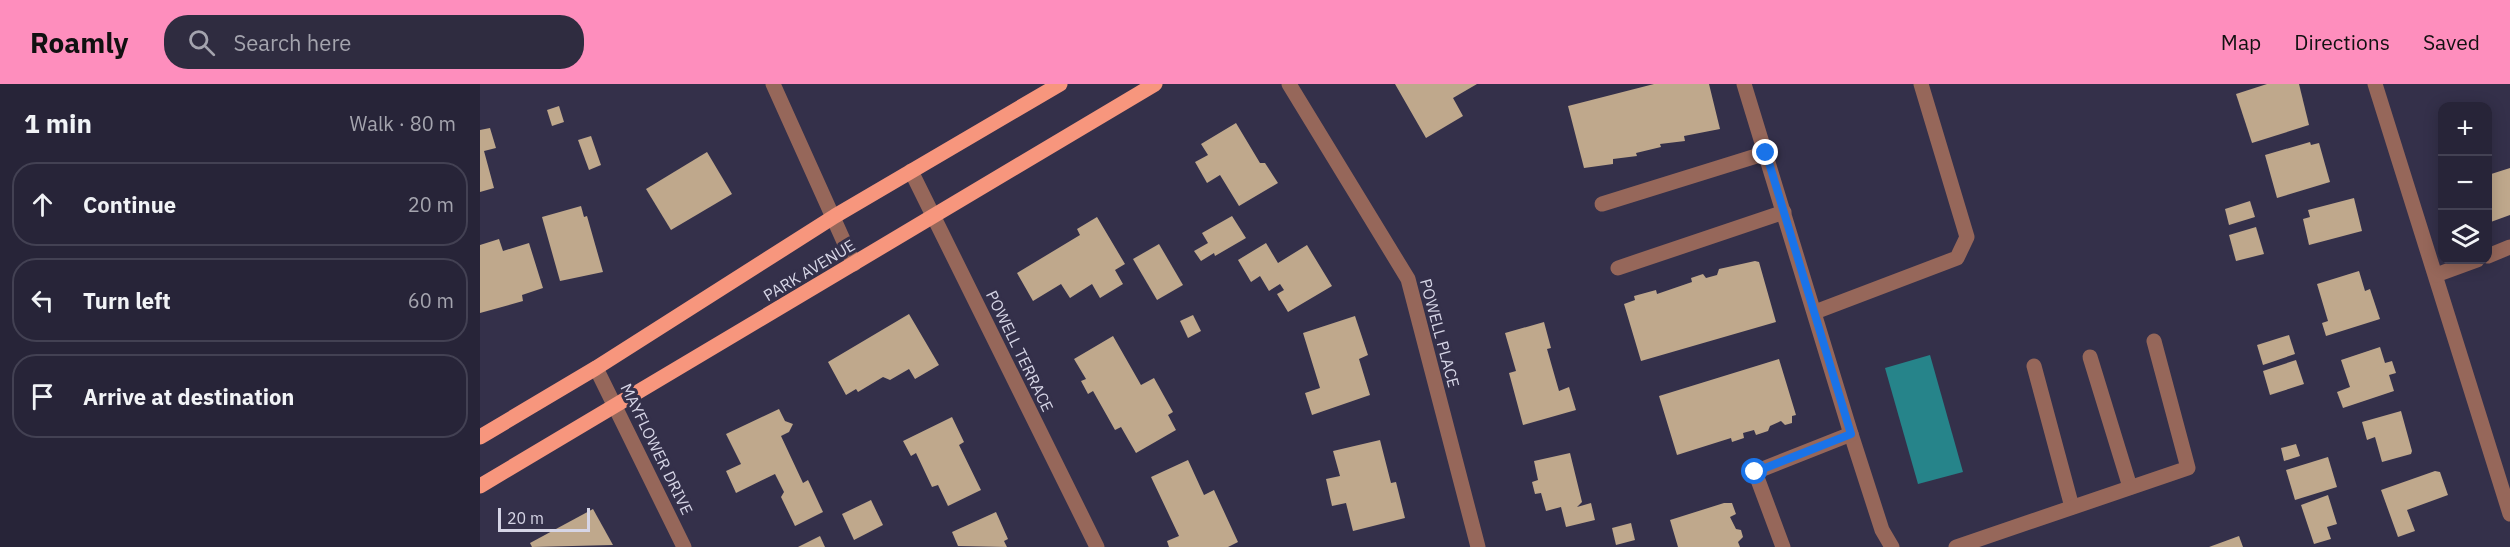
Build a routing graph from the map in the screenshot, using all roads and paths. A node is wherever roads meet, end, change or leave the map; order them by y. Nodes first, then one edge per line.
1 (773, 84) edge
2 (1060, 84) edge
3 (1155, 84) edge
4 (1290, 84) edge
5 (1744, 84) edge
6 (1921, 84) edge
7 (2374, 84) edge
8 (1766, 153) junction
9 (911, 171) junction
10 (1602, 204) dead end
11 (1784, 212) junction
12 (835, 216) junction
13 (934, 217) junction
14 (2510, 247) edge
15 (2492, 254) edge
16 (854, 264) junction
17 (2466, 264) edge
18 (1618, 268) dead end
19 (2436, 275) junction
20 (1815, 312) junction
21 (2154, 341) dead end
22 (2090, 357) dead end
23 (2034, 366) dead end
24 (596, 368) junction
25 (615, 405) junction
26 (1851, 434) junction
27 (480, 437) edge
28 (480, 486) edge
29 (2130, 487) junction
30 (2072, 507) junction
31 (2510, 514) edge
32 (684, 547) edge
33 (1097, 547) edge
34 (1478, 547) edge
35 (1783, 547) edge
36 (1892, 547) edge
37 (1956, 547) edge

1 - 12 street
2 - 9 main road, PARK AVENUE
3 - 13 main road, PARK AVENUE
4 - 34 street, POWELL PLACE
5 - 8 street
6 - 20 street
7 - 19 street
8 - 10 street
8 - 11 street
9 - 12 main road, PARK AVENUE
9 - 13 street, POWELL TERRACE
11 - 18 street
11 - 20 street
12 - 16 street
12 - 24 main road, PARK AVENUE
13 - 16 main road, PARK AVENUE
13 - 33 street, POWELL TERRACE
14 - 15 street
16 - 25 main road, PARK AVENUE
17 - 19 street
19 - 31 street
20 - 26 street
21 - 29 street
22 - 29 street
23 - 30 street
24 - 25 street, MAYFLOWER DRIVE
24 - 27 main road, PARK AVENUE
25 - 28 main road, PARK AVENUE
25 - 32 street, MAYFLOWER DRIVE
26 - 35 street
26 - 36 street
29 - 30 street
30 - 37 street

